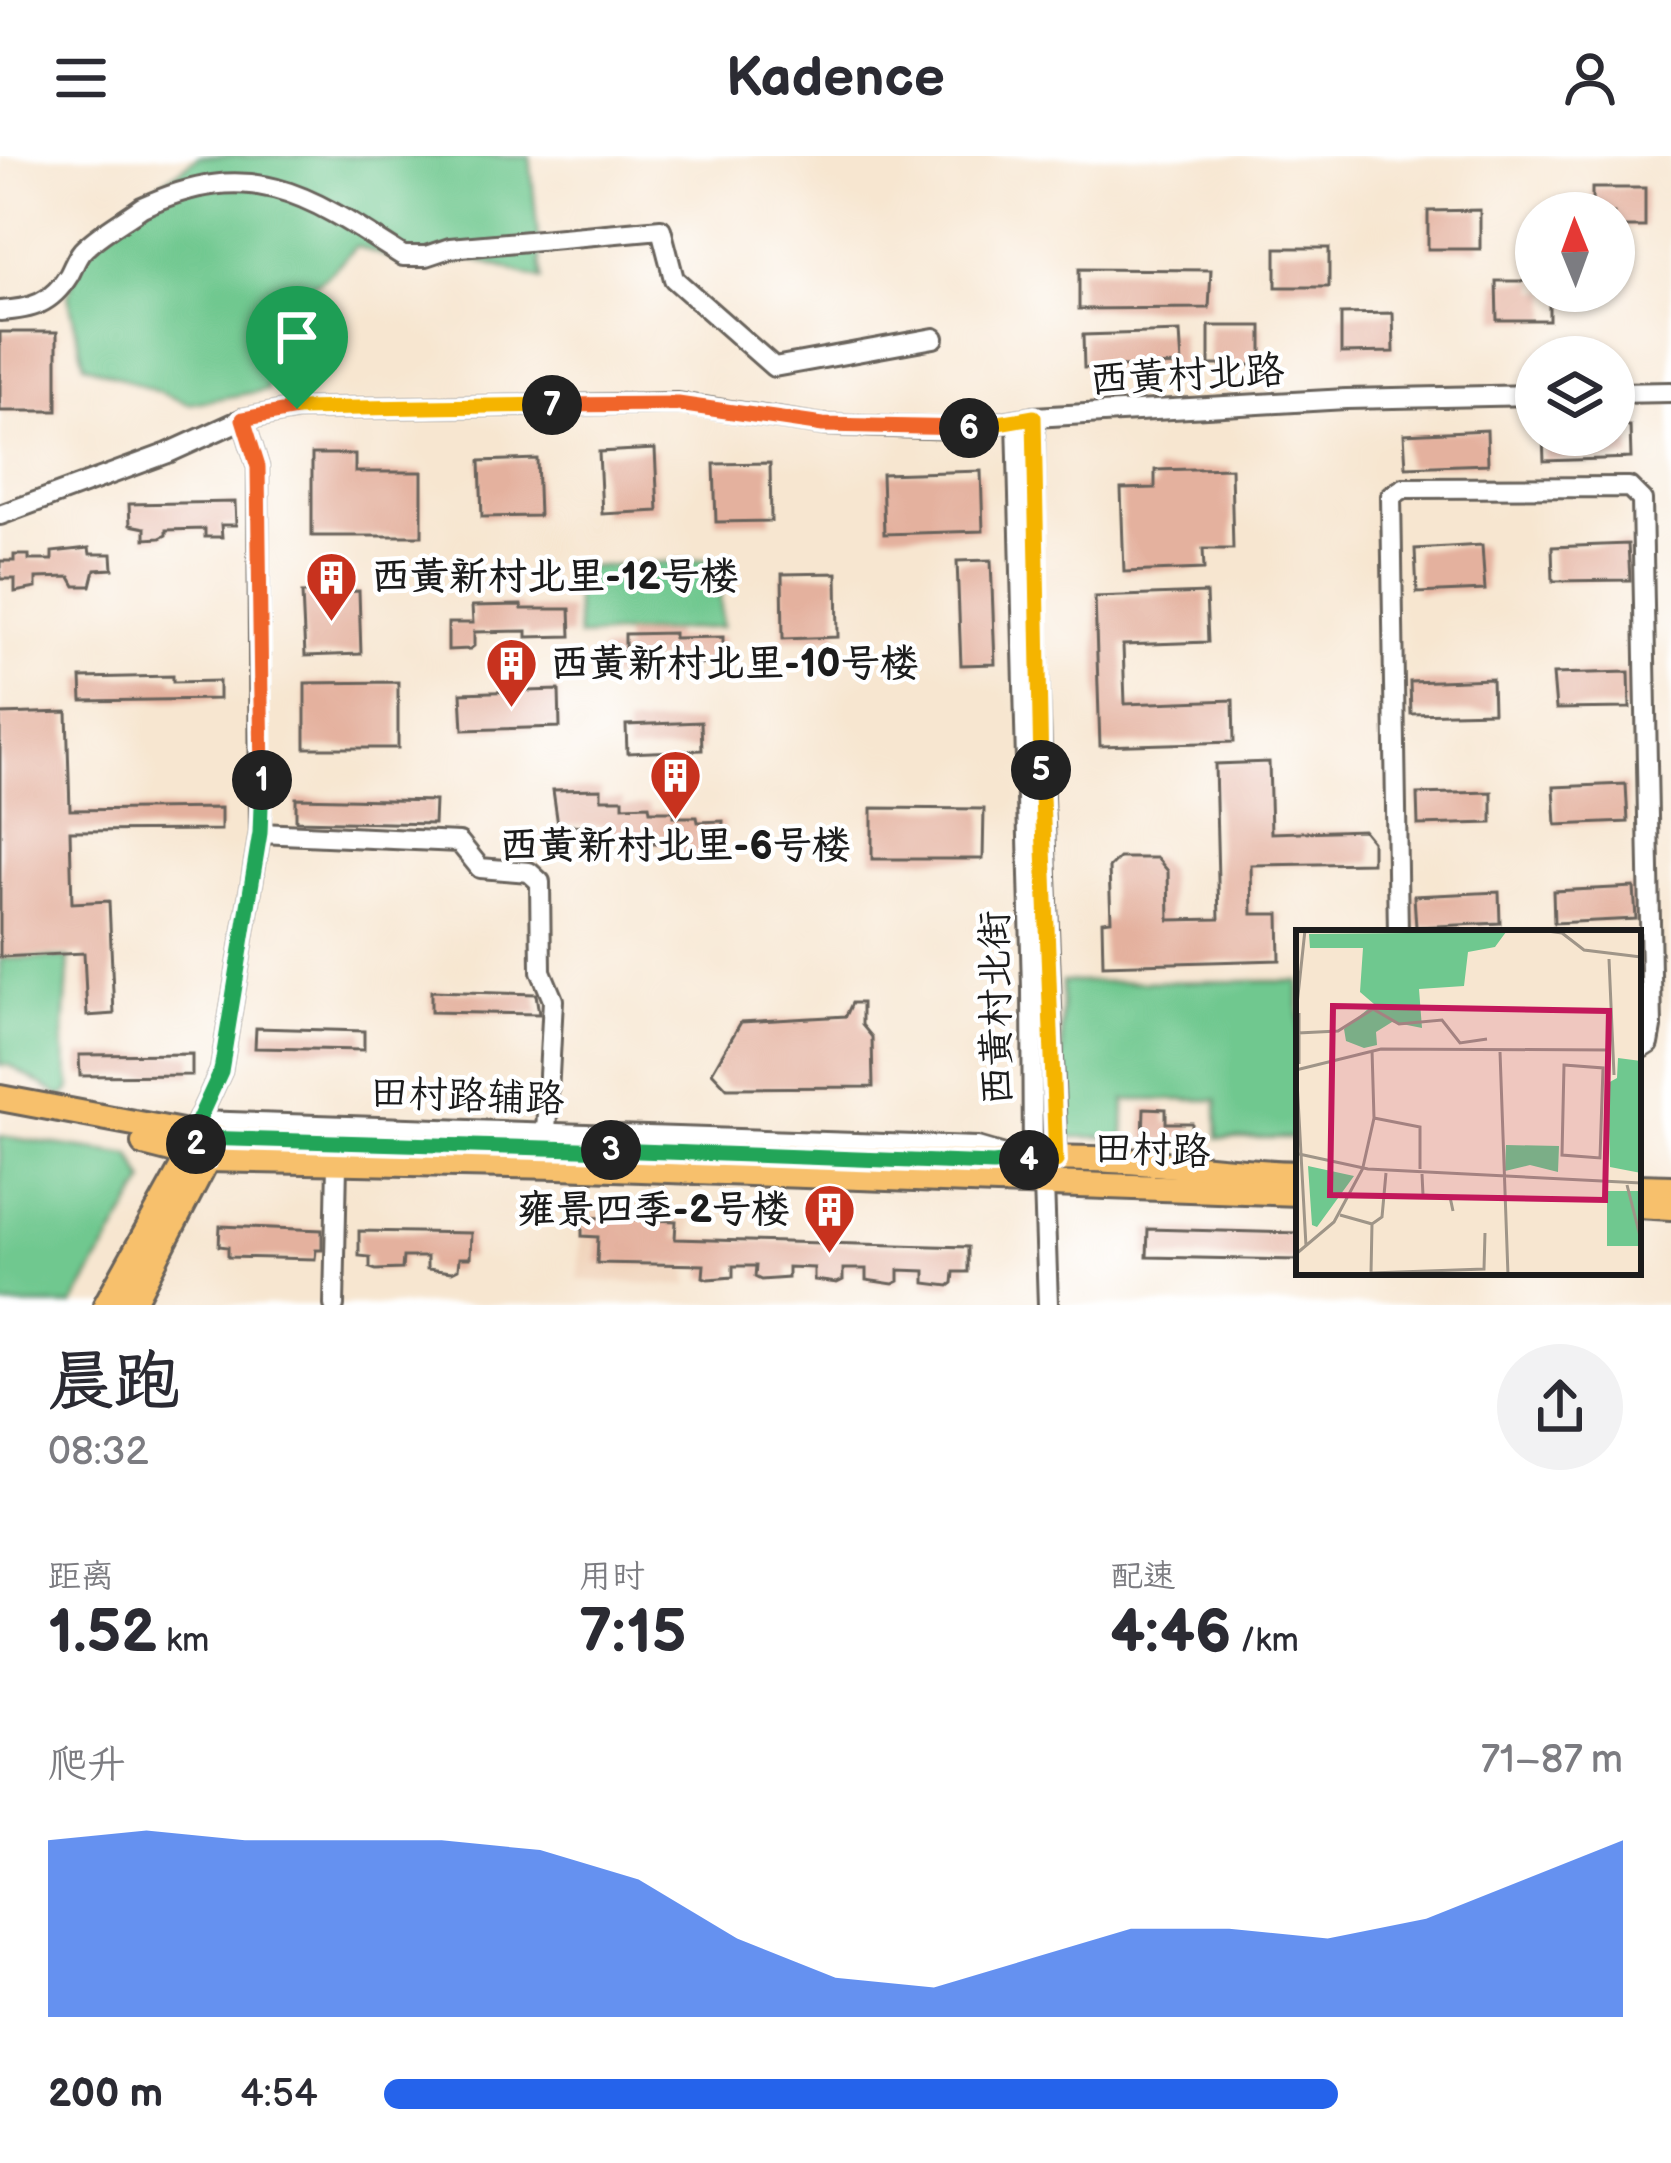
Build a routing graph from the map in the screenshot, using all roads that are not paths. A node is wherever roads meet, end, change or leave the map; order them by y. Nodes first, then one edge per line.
1 (0, 311) edge
2 (934, 338) dead end
3 (1671, 392) edge
4 (1635, 393) edge
5 (1515, 396) edge
6 (1026, 418) junction
7 (243, 419) junction
8 (0, 514) edge
9 (260, 833) junction
10 (1398, 930) edge
11 (1641, 1050) edge
12 (0, 1098) edge
13 (0, 1115) edge
14 (546, 1132) junction
15 (476, 1139) junction
16 (199, 1143) junction
17 (337, 1164) junction
18 (1038, 1166) junction
19 (1296, 1174) edge
20 (1641, 1187) edge
21 (1671, 1188) edge
22 (1296, 1193) edge
23 (1641, 1205) edge
24 (1671, 1207) edge
25 (106, 1305) edge
26 (131, 1305) edge
27 (334, 1305) edge
28 (1048, 1305) edge

1 - 2 street
3 - 4 street
5 - 6 street, 西黄村北路
6 - 7 street, 西黄村北路
6 - 18 street, 西黄村北街
7 - 8 street, 西黄村北路
7 - 9 street
9 - 14 street
9 - 16 street
10 - 11 street
12 - 16 main road
13 - 16 main road, 田村路
14 - 15 street, 田村路辅路
14 - 18 street, 田村路辅路
15 - 16 main road, 田村路
15 - 18 main road, 田村路
16 - 17 main road, 田村路
16 - 25 main road
16 - 26 main road
17 - 18 main road, 田村路
17 - 27 street
18 - 19 main road, 田村路
18 - 22 main road, 田村路
18 - 28 street, 西黄村北街
20 - 21 main road
23 - 24 main road

